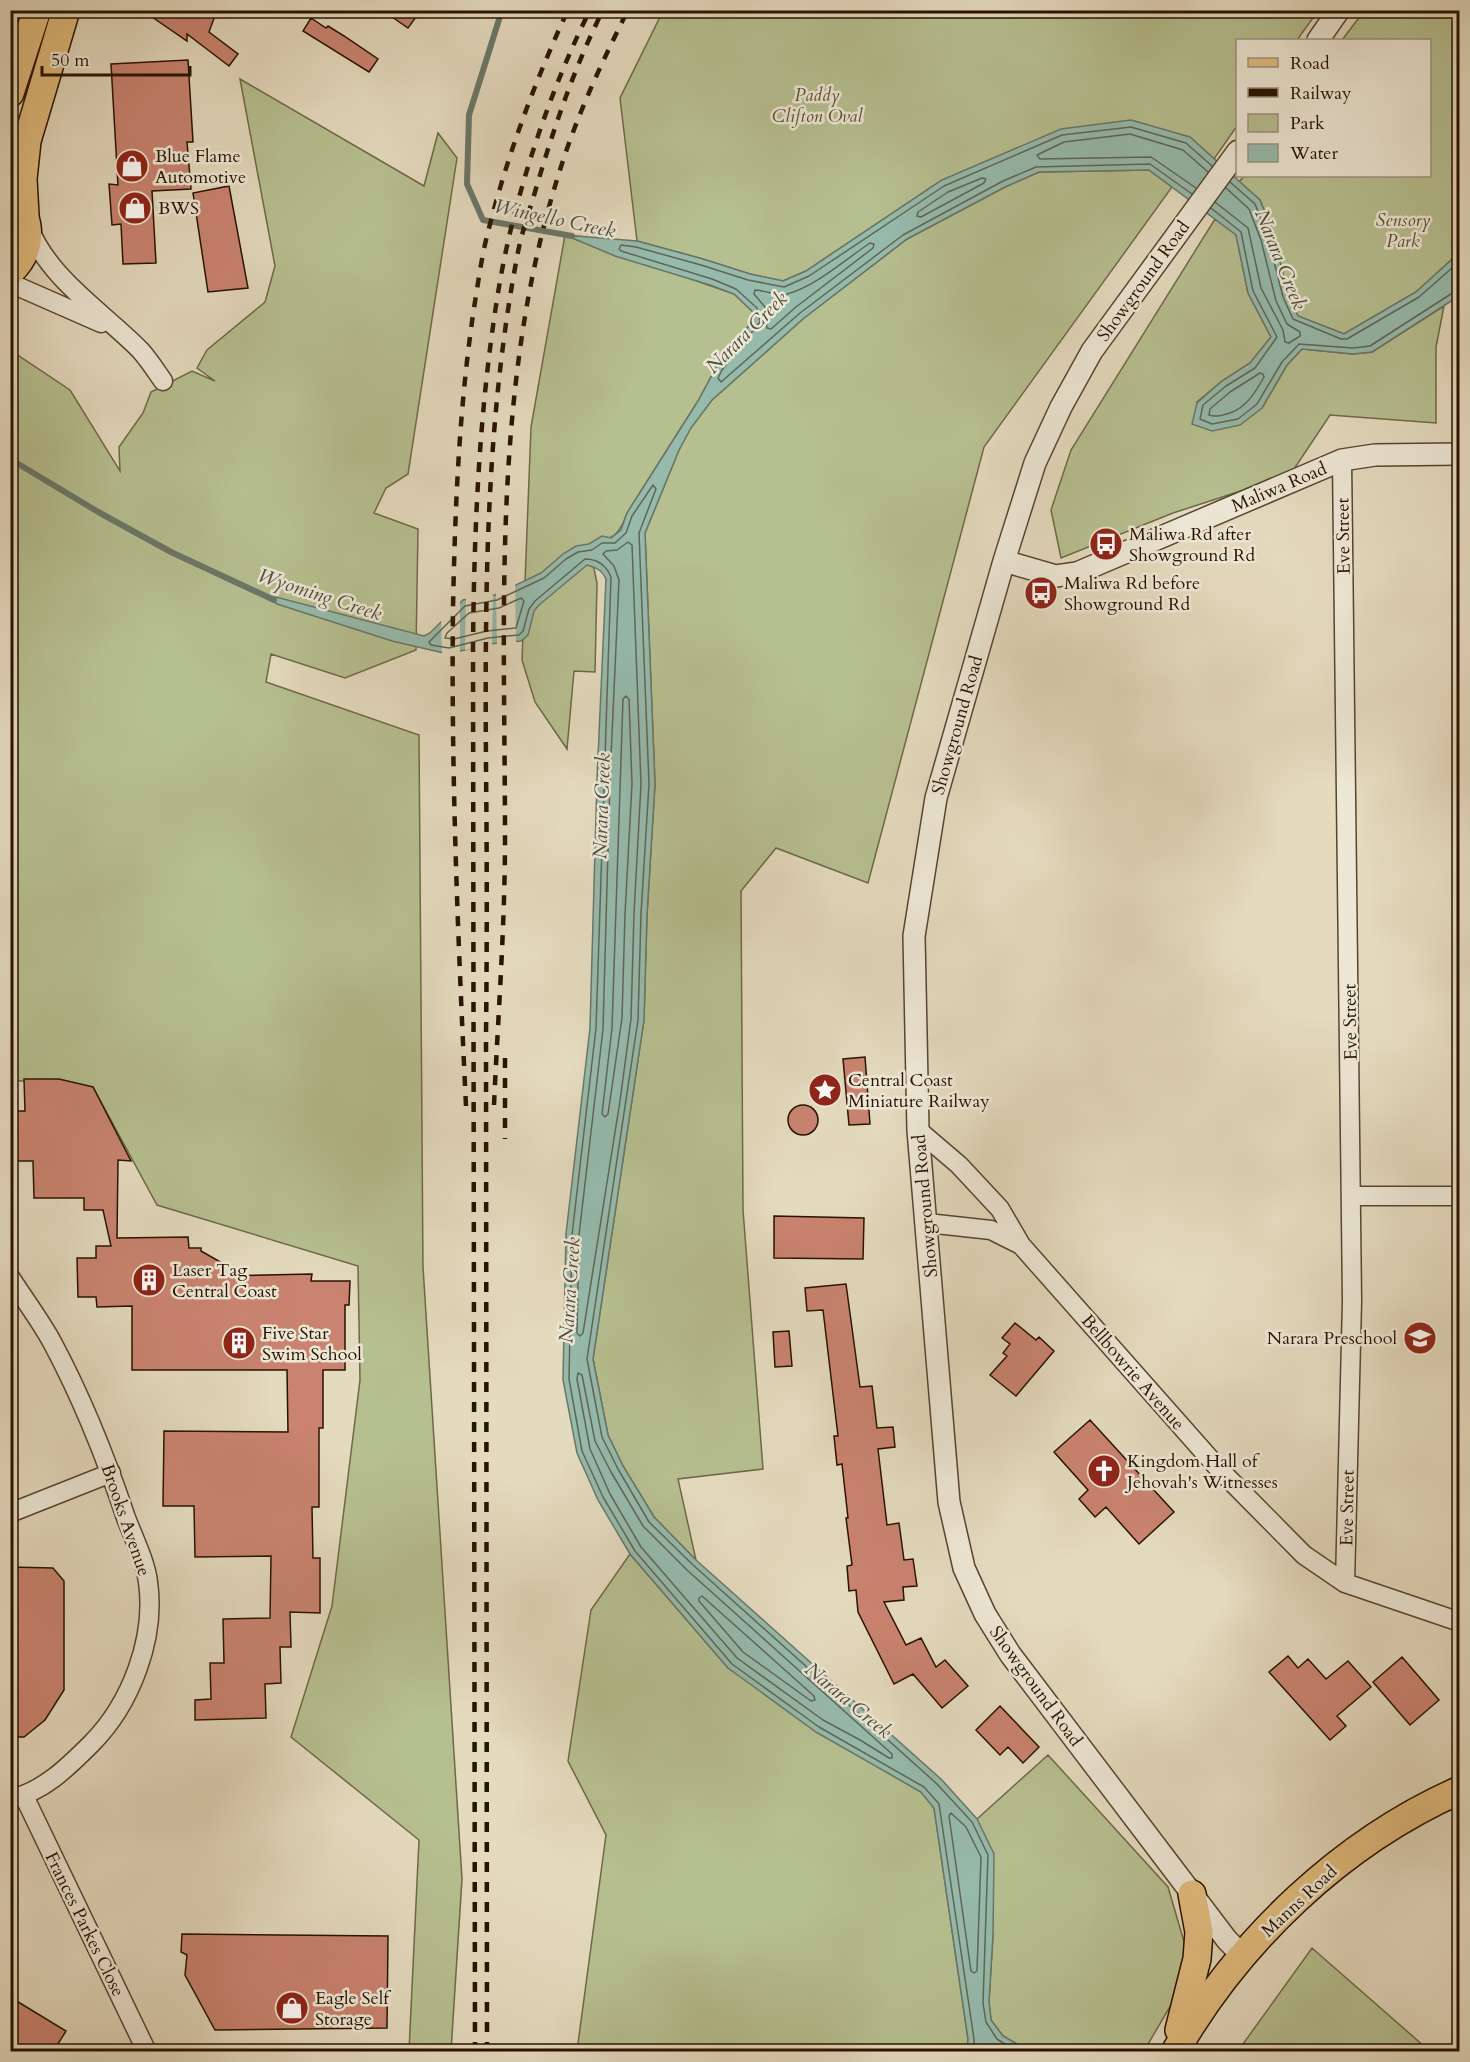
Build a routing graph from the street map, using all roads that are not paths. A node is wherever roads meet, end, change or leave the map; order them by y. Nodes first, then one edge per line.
1 (37, 10) edge
2 (66, 10) edge
3 (1339, 10) edge
4 (1319, 39) edge
5 (10, 93) edge
6 (1236, 154) edge
7 (21, 211) edge
8 (10, 272) edge
9 (10, 283) edge
10 (121, 334) junction
11 (163, 381) dead end
12 (1460, 454) edge
13 (1342, 460) junction
14 (1004, 561) junction
15 (918, 1130) junction
16 (1352, 1196) junction
17 (1460, 1196) edge
18 (927, 1222) junction
19 (1022, 1245) junction
20 (10, 1277) edge
21 (111, 1473) junction
22 (10, 1512) edge
23 (1346, 1583) junction
24 (1460, 1622) edge
25 (1460, 1790) edge
26 (17, 1798) edge
27 (1192, 1894) junction
28 (1243, 1956) junction
29 (147, 2052) edge
30 (1174, 2052) edge

1 - 5 main road
2 - 7 main road
3 - 4 street
6 - 14 street, Showground Road
7 - 8 main road
7 - 10 street
9 - 10 street
10 - 11 street
12 - 13 street, Maliwa Road
13 - 14 street, Maliwa Road
13 - 16 street, Eve Street
14 - 15 street, Showground Road
15 - 18 street, Showground Road
15 - 19 street, Bellbowrie Avenue
16 - 17 street
16 - 23 street, Eve Street
18 - 19 street, Bellbowrie Avenue
18 - 27 street, Showground Road
19 - 23 street, Bellbowrie Avenue
20 - 21 street, Brooks Avenue
21 - 22 street
21 - 26 street, Brooks Avenue
23 - 24 street, Bellbowrie Avenue
25 - 28 main road, Manns Road
26 - 29 street, Frances Parkes Close
27 - 28 street, Showground Road
27 - 30 main road
28 - 30 main road, Manns Road

